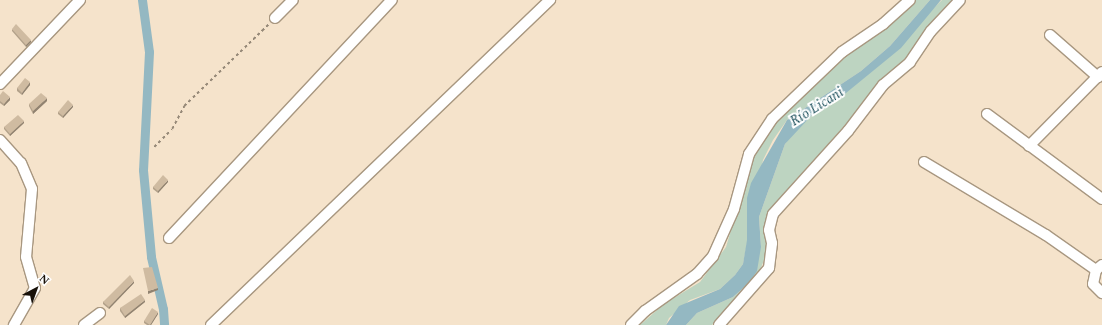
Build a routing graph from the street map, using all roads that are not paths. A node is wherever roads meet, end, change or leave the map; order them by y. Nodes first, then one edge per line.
1 (80, 0) edge
2 (293, 0) edge
3 (392, 0) edge
4 (550, 0) edge
5 (910, 0) edge
6 (960, 0) edge
7 (275, 18) road end
8 (1050, 35) dead end
9 (1100, 75) edge
10 (0, 84) edge
11 (987, 114) dead end
12 (0, 140) edge
13 (1030, 146) junction
14 (924, 162) dead end
15 (1102, 199) edge
16 (169, 238) dead end
17 (1099, 267) edge
18 (1102, 293) edge
19 (100, 313) dead end
20 (14, 325) edge
21 (84, 325) edge
22 (211, 325) edge
23 (631, 325) edge
24 (719, 325) edge

1 - 10 street
2 - 7 street
3 - 16 street
4 - 22 street
5 - 23 street
6 - 24 street
8 - 9 street
9 - 13 street
11 - 13 street
12 - 20 street
13 - 15 street
14 - 17 street
17 - 18 street
19 - 21 street

